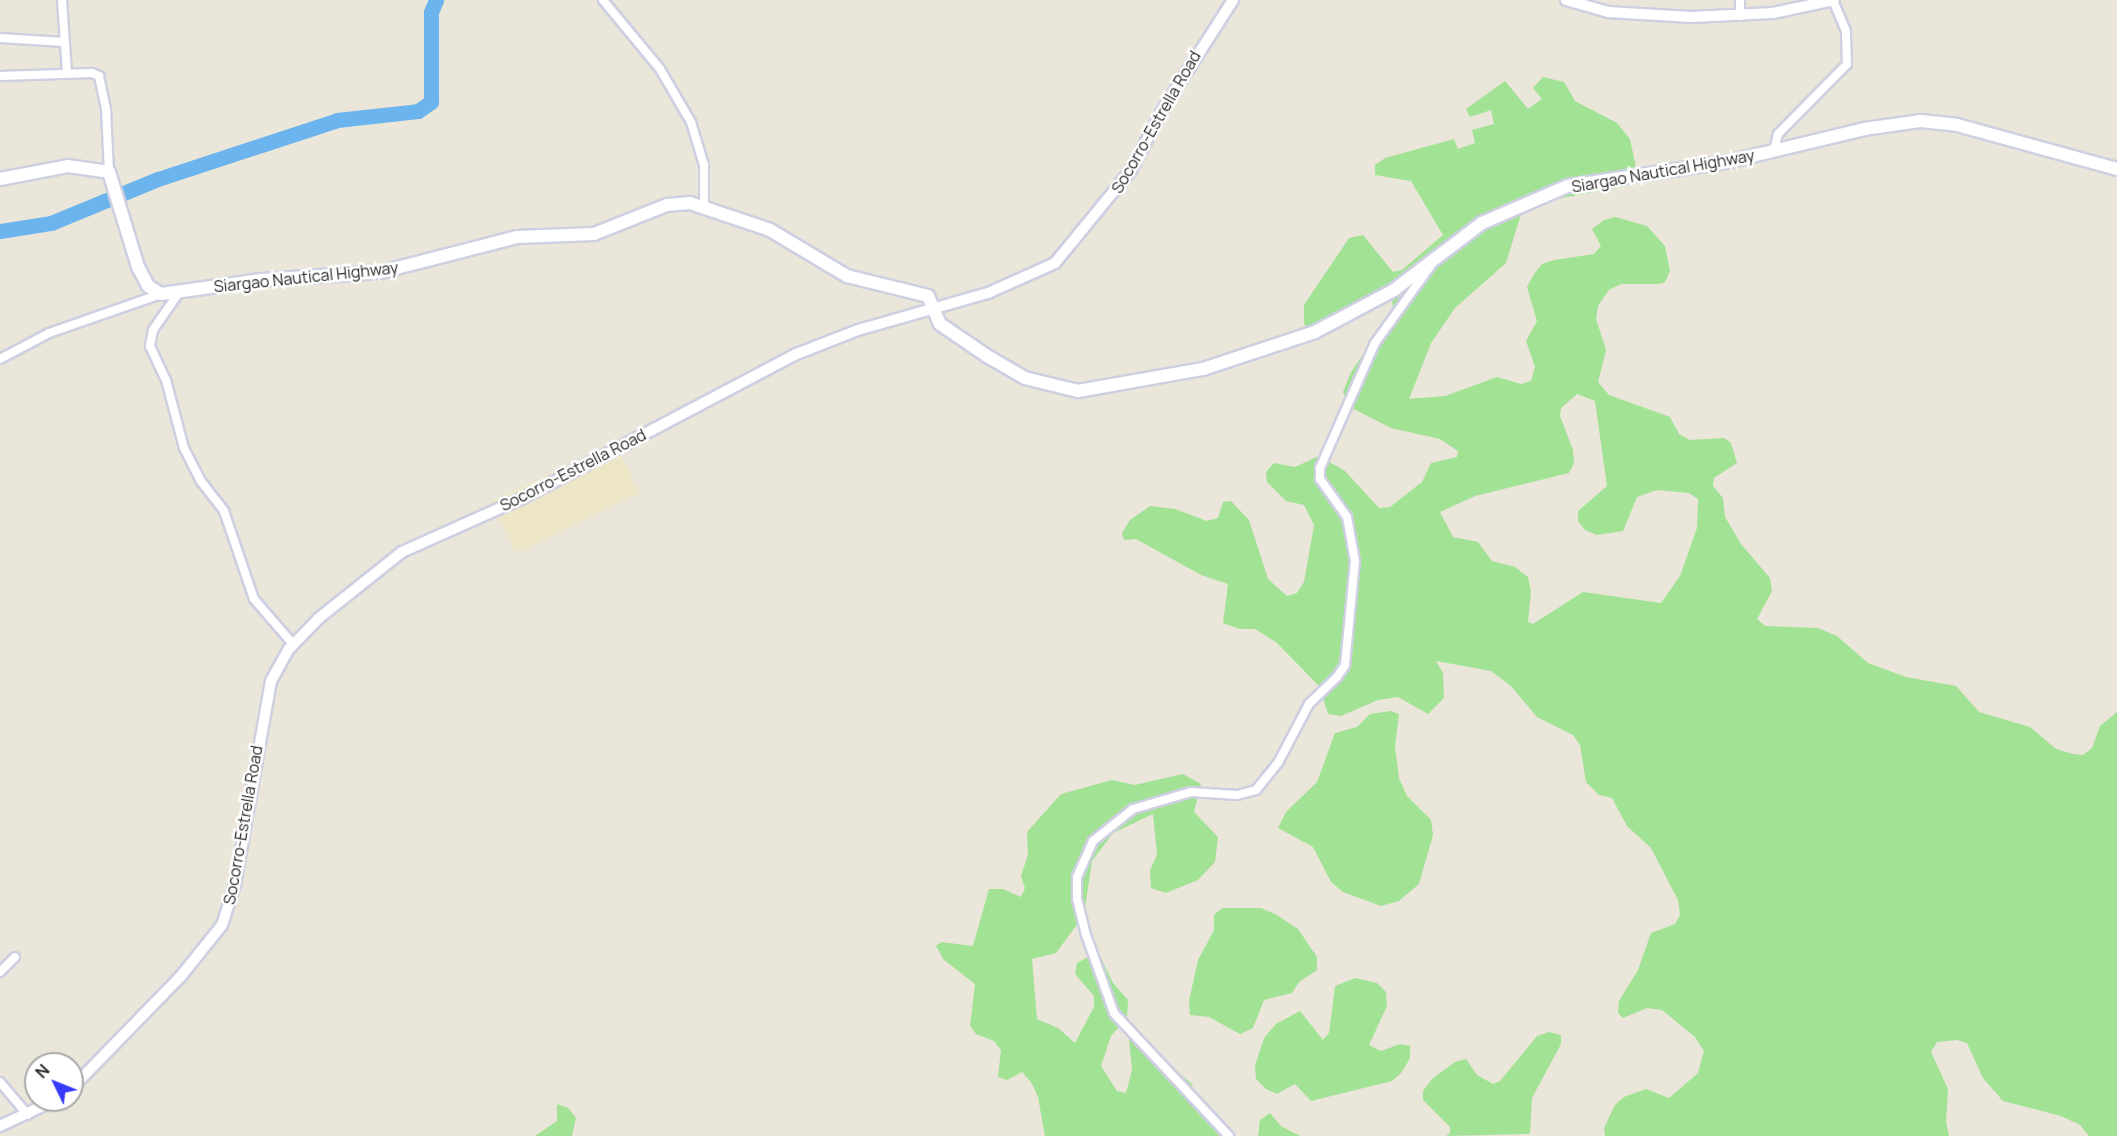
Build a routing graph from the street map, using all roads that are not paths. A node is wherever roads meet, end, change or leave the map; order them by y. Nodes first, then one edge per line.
1 (62, 0) edge
2 (603, 0) edge
3 (1233, 0) edge
4 (1566, 0) edge
5 (1740, 0) edge
6 (1833, 0) edge
7 (1740, 16) junction
8 (0, 38) edge
9 (64, 42) junction
10 (67, 74) junction
11 (0, 76) edge
12 (1774, 151) junction
13 (2117, 169) edge
14 (111, 178) junction
15 (0, 179) edge
16 (704, 208) junction
17 (1432, 264) junction
18 (180, 291) junction
19 (161, 294) junction
20 (936, 310) junction
21 (0, 359) edge
22 (293, 644) junction
23 (15, 957) dead end
24 (0, 972) edge
25 (84, 1076) edge
26 (0, 1082) edge
27 (33, 1112) edge
28 (28, 1115) junction
29 (0, 1126) edge
30 (1228, 1136) edge

1 - 9 street
2 - 16 street
3 - 20 street, Socorro-Estrella Road
4 - 7 street
5 - 7 street
6 - 7 street
6 - 12 street
8 - 9 street
9 - 10 street
10 - 11 street
10 - 14 street
12 - 13 main road, Siargao Nautical Highway
12 - 17 main road, Siargao Nautical Highway
14 - 15 main road
14 - 19 main road
16 - 18 main road, Siargao Nautical Highway
16 - 20 main road, Siargao Nautical Highway
17 - 20 main road, Siargao Nautical Highway
17 - 30 street
18 - 19 main road, Siargao Nautical Highway
18 - 22 street
19 - 21 street
20 - 22 street, Socorro-Estrella Road
22 - 25 street, Socorro-Estrella Road
23 - 24 street
26 - 28 street
27 - 28 street
28 - 29 street

